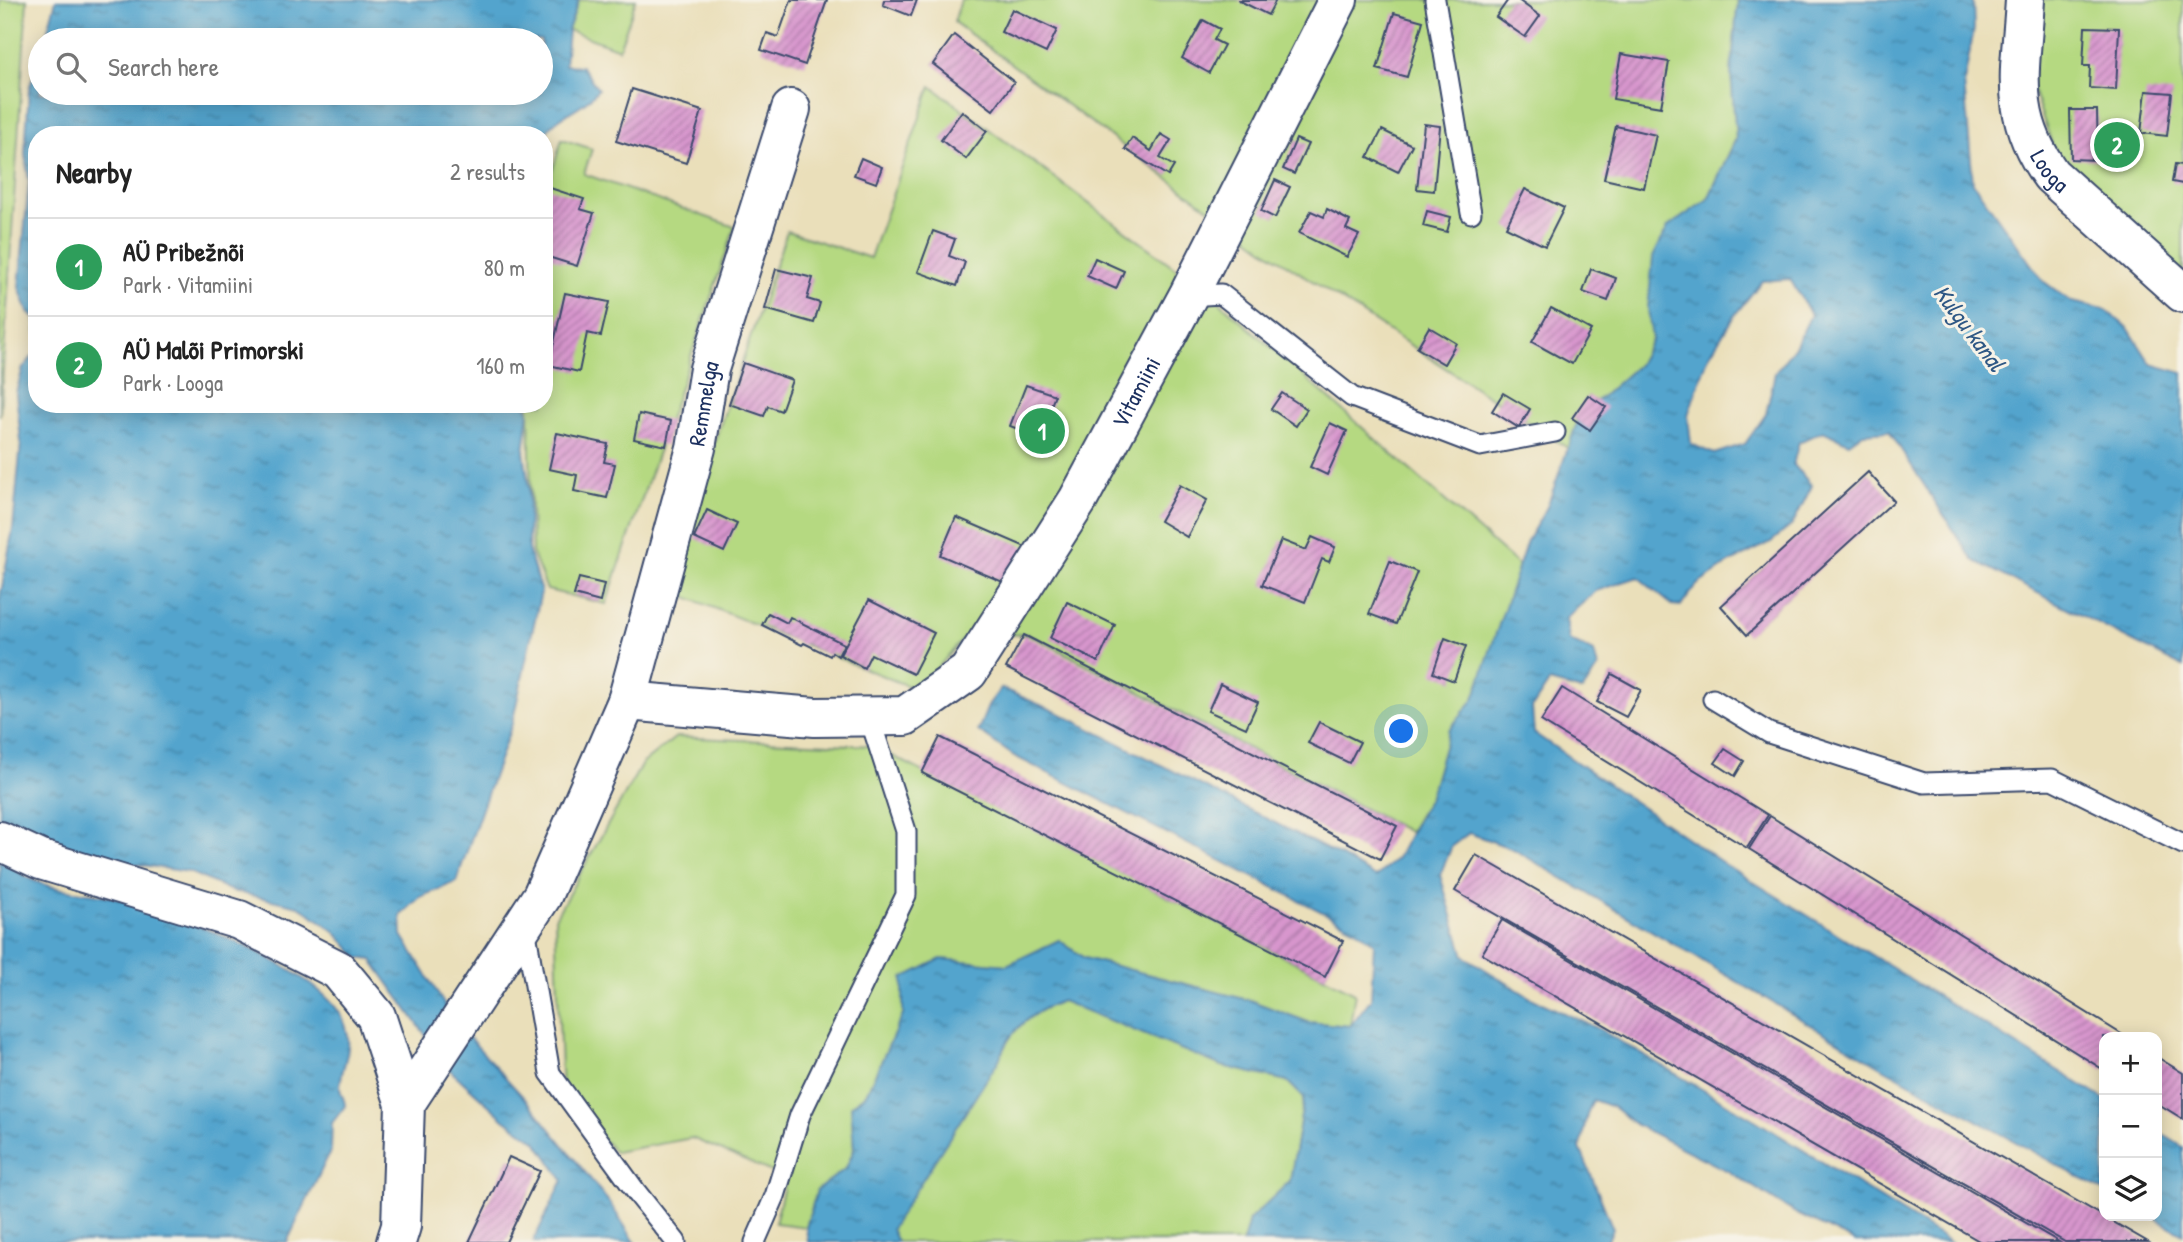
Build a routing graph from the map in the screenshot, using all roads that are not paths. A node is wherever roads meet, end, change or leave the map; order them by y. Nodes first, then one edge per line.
1 (1338, 0) edge
2 (1435, 0) edge
3 (2025, 0) edge
4 (791, 108) dead end
5 (1471, 213) dead end
6 (2183, 293) edge
7 (1188, 296) junction
8 (1555, 432) dead end
9 (1713, 699) dead end
10 (627, 701) junction
11 (869, 716) junction
12 (0, 841) edge
13 (2183, 844) edge
14 (524, 922) junction
15 (405, 1104) junction
16 (396, 1242) edge
17 (676, 1242) edge
18 (755, 1242) edge

1 - 7 street, Vitamiini
2 - 5 lane
3 - 6 street, Looga
4 - 10 street, Remmelga
7 - 8 lane
7 - 11 street, Vitamiini
9 - 13 lane
10 - 11 street, Vitamiini
10 - 14 street, Remmelga
11 - 18 lane
12 - 15 street
14 - 15 street, Remmelga
14 - 17 lane
15 - 16 street

